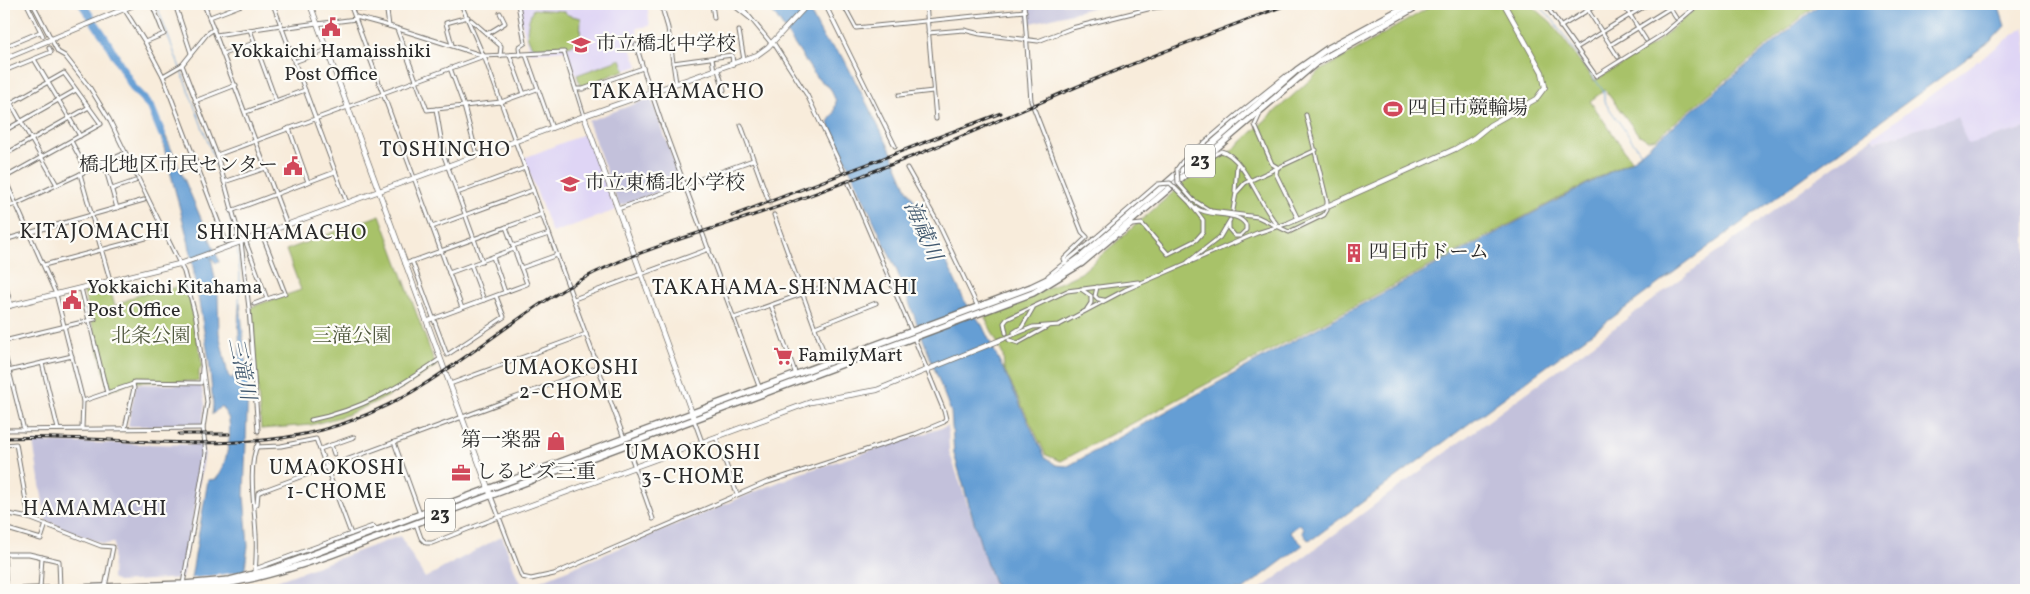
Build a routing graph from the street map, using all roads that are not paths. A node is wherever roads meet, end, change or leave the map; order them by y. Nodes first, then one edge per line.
1 (8, 4) edge
2 (27, 4) edge
3 (33, 4) edge
4 (136, 4) edge
5 (152, 4) edge
6 (175, 4) edge
7 (204, 4) edge
8 (244, 4) edge
9 (273, 4) edge
10 (310, 4) edge
11 (316, 4) edge
12 (332, 4) edge
13 (399, 4) edge
14 (461, 4) edge
15 (518, 4) edge
16 (661, 4) edge
17 (712, 4) edge
18 (732, 4) edge
19 (738, 4) edge
20 (808, 4) edge
21 (826, 4) edge
22 (842, 4) edge
23 (926, 4) edge
24 (1024, 4) edge
25 (1184, 4) edge
26 (1410, 4) edge
27 (1421, 4) edge
28 (1504, 4) edge
29 (1546, 4) edge
30 (1584, 4) edge
31 (1598, 4) edge
32 (1623, 4) edge
33 (1648, 4) edge
34 (1699, 4) edge
35 (386, 5) edge
36 (4, 6) edge
37 (351, 6) edge
38 (1669, 6) edge
39 (123, 7) edge
40 (1588, 10) junction
41 (1024, 11) junction
42 (500, 13) dead end
43 (1630, 15) junction
44 (210, 17) junction
45 (468, 17) junction
46 (356, 18) junction
47 (714, 18) dead end
48 (1676, 18) dead end
49 (754, 21) junction
50 (928, 21) junction
51 (317, 23) junction
52 (389, 26) junction
53 (281, 27) junction
54 (1560, 27) junction
55 (1638, 28) junction
56 (214, 29) junction
57 (397, 29) junction
58 (250, 30) junction
59 (739, 31) dead end
60 (40, 32) junction
61 (1602, 32) junction
62 (928, 33) junction
63 (487, 34) junction
64 (216, 35) junction
65 (42, 36) dead end
66 (54, 38) junction
67 (1027, 40) junction
68 (1646, 40) dead end
69 (145, 42) junction
70 (772, 42) junction
71 (254, 43) junction
72 (636, 45) dead end
73 (1610, 45) junction
74 (452, 46) junction
75 (4, 47) edge
76 (404, 47) junction
77 (49, 48) dead end
78 (1576, 48) junction
79 (327, 50) junction
80 (191, 53) junction
81 (224, 54) junction
82 (484, 55) junction
83 (520, 55) junction
84 (526, 55) junction
85 (500, 56) junction
86 (510, 56) junction
87 (1618, 57) dead end
88 (712, 58) junction
89 (6, 59) edge
90 (34, 59) junction
91 (370, 59) junction
92 (1312, 59) junction
93 (744, 60) junction
94 (294, 62) junction
95 (673, 63) junction
96 (733, 64) junction
97 (180, 66) junction
98 (450, 68) junction
99 (642, 68) junction
100 (716, 70) junction
101 (4, 71) edge
102 (163, 76) junction
103 (416, 80) junction
104 (48, 82) junction
105 (676, 83) junction
106 (236, 85) junction
107 (1287, 86) junction
108 (537, 89) junction
109 (577, 89) junction
110 (76, 90) junction
111 (305, 90) junction
112 (724, 90) dead end
113 (933, 90) junction
114 (4, 91) edge
115 (651, 92) junction
116 (383, 93) junction
117 (524, 94) junction
118 (899, 94) dead end
119 (58, 100) junction
120 (196, 101) junction
121 (276, 101) junction
122 (501, 102) junction
123 (11, 103) junction
124 (348, 106) junction
125 (464, 106) junction
126 (88, 107) junction
127 (4, 108) edge
128 (436, 110) junction
129 (246, 112) junction
130 (1306, 115) dead end
131 (584, 116) junction
132 (69, 118) junction
133 (315, 119) junction
134 (936, 119) dead end
135 (21, 122) junction
136 (741, 125) dead end
137 (289, 128) junction
138 (552, 128) junction
139 (4, 131) edge
140 (80, 136) junction
141 (31, 139) junction
142 (256, 140) junction
143 (516, 141) junction
144 (71, 142) junction
145 (895, 146) dead end
146 (1316, 150) junction
147 (125, 153) junction
148 (4, 155) edge
149 (217, 155) junction
150 (477, 155) junction
151 (41, 158) junction
152 (753, 160) junction
153 (104, 163) junction
154 (1237, 164) junction
155 (448, 166) junction
156 (1277, 167) junction
157 (266, 168) junction
158 (525, 168) junction
159 (907, 168) dead end
160 (843, 170) dead end
161 (87, 171) junction
162 (335, 172) junction
163 (80, 174) junction
164 (4, 178) edge
165 (414, 179) junction
166 (1249, 180) junction
167 (135, 181) dead end
168 (224, 182) junction
169 (308, 182) junction
170 (849, 184) dead end
171 (58, 185) junction
172 (686, 185) junction
173 (112, 189) junction
174 (1168, 189) junction
175 (533, 190) junction
176 (379, 191) junction
177 (457, 193) junction
178 (276, 194) junction
179 (1235, 197) junction
180 (768, 199) tunnel mouth
181 (144, 200) dead end
182 (1192, 202) junction
183 (346, 203) junction
184 (16, 204) junction
185 (1328, 205) junction
186 (4, 208) edge
187 (117, 208) junction
188 (618, 209) junction
189 (231, 210) junction
190 (1233, 210) dead end
191 (465, 214) junction
192 (542, 214) junction
193 (92, 215) junction
194 (774, 215) tunnel mouth
195 (1298, 220) junction
196 (1289, 223) joint
197 (287, 225) junction
198 (432, 227) junction
199 (506, 227) junction
200 (1280, 227) junction
201 (30, 232) junction
202 (165, 233) junction
203 (262, 234) junction
204 (549, 234) junction
205 (474, 239) junction
206 (4, 240) edge
207 (241, 240) junction
208 (514, 248) junction
209 (709, 248) junction
210 (101, 250) junction
211 (440, 251) junction
212 (557, 255) junction
213 (493, 257) junction
214 (412, 261) junction
215 (482, 261) junction
216 (181, 263) junction
217 (1066, 263) junction
218 (1082, 263) junction
219 (406, 264) junction
220 (44, 265) junction
221 (471, 265) junction
222 (521, 268) junction
223 (449, 273) junction
224 (1167, 273) junction
225 (641, 274) junction
226 (4, 280) edge
227 (110, 280) junction
228 (1146, 281) junction
229 (836, 282) dead end
230 (1098, 287) junction
231 (81, 288) junction
232 (1081, 288) junction
233 (506, 292) junction
234 (803, 293) junction
235 (1017, 293) junction
236 (56, 294) junction
237 (496, 296) junction
238 (267, 299) junction
239 (574, 299) junction
240 (484, 300) junction
241 (1105, 300) junction
242 (876, 303) dead end
243 (254, 304) dead end
244 (771, 305) junction
245 (1037, 305) junction
246 (11, 306) junction
247 (4, 307) edge
248 (462, 308) junction
249 (978, 310) junction
250 (1086, 310) junction
251 (734, 318) junction
252 (95, 319) dead end
253 (434, 319) junction
254 (89, 320) junction
255 (426, 322) junction
256 (64, 326) junction
257 (1047, 326) junction
258 (815, 327) junction
259 (914, 333) junction
260 (1006, 333) dead end
261 (586, 334) junction
262 (1003, 338) junction
263 (1009, 340) dead end
264 (4, 341) edge
265 (4, 351) edge
266 (72, 356) junction
267 (440, 359) junction
268 (827, 361) junction
269 (42, 363) junction
270 (203, 365) junction
271 (598, 367) junction
272 (927, 369) junction
273 (8, 371) junction
274 (4, 372) edge
275 (796, 374) junction
276 (133, 384) junction
277 (450, 384) junction
278 (760, 390) junction
279 (107, 393) junction
280 (83, 401) junction
281 (462, 417) junction
282 (693, 417) junction
283 (311, 420) dead end
284 (82, 428) junction
285 (125, 428) junction
286 (203, 428) junction
287 (58, 429) junction
288 (4, 430) edge
289 (24, 430) junction
290 (258, 431) tunnel mouth
291 (716, 436) junction
292 (354, 437) dead end
293 (394, 442) junction
294 (626, 442) junction
295 (702, 442) junction
296 (4, 444) edge
297 (331, 445) junction
298 (320, 449) junction
299 (334, 454) dead end
300 (634, 467) junction
301 (326, 468) junction
302 (488, 488) junction
303 (737, 494) junction
304 (491, 496) junction
305 (254, 506) junction
306 (4, 512) edge
307 (420, 514) junction
308 (499, 517) junction
309 (30, 518) junction
310 (653, 519) dead end
311 (46, 524) junction
312 (416, 524) junction
313 (4, 528) edge
314 (377, 530) junction
315 (351, 534) junction
316 (4, 550) edge
317 (4, 554) edge
318 (42, 557) junction
319 (253, 574) junction
320 (182, 587) edge
321 (60, 589) junction
322 (104, 589) edge
323 (6, 590) edge
324 (24, 590) edge
325 (40, 590) edge
326 (171, 590) edge

1 - 36 street
2 - 60 street
3 - 66 street
4 - 39 street
5 - 69 street
6 - 80 street
7 - 44 street
8 - 44 street
9 - 53 street
10 - 11 street
10 - 51 street
12 - 37 street
13 - 35 street
14 - 45 street
15 - 83 street
16 - 95 street
17 - 47 street
18 - 49 street
19 - 49 street
20 - 70 street
21 - 145 street
22 - 50 street
23 - 50 street
24 - 41 street
25 - 67 street
26 - 92 highway, 23
27 - 107 highway, 23
28 - 185 street
29 - 54 street
30 - 40 street
31 - 40 street
32 - 43 street
33 - 43 street
34 - 78 street
35 - 37 street
35 - 52 street
37 - 46 street
38 - 48 street
38 - 55 street
39 - 66 street
39 - 69 street
40 - 54 street
40 - 61 street
41 - 50 street
41 - 67 street
42 - 63 street
43 - 55 street
43 - 61 street
44 - 56 street
45 - 63 street
45 - 74 street
45 - 82 street
46 - 51 street
46 - 52 street
46 - 91 street
49 - 70 street
50 - 62 street
51 - 53 street
51 - 79 street
52 - 57 street
53 - 58 street
53 - 94 street
54 - 78 street
55 - 68 street
55 - 73 street
56 - 64 street
56 - 80 street
57 - 74 street
57 - 76 street
58 - 64 street
58 - 71 street
59 - 93 street
60 - 65 street
60 - 75 street
61 - 73 street
61 - 78 street
62 - 67 street
62 - 113 street
63 - 85 street
64 - 81 street
66 - 89 street
66 - 147 street
67 - 217 street
69 - 102 street
70 - 93 street
70 - 160 street
71 - 81 street
71 - 121 street
72 - 99 street
73 - 87 street
74 - 82 street
76 - 91 street
76 - 103 street
77 - 90 street
79 - 94 street
79 - 124 street
80 - 97 street
81 - 106 street
82 - 85 street
82 - 98 street
82 - 122 street
83 - 84 street
83 - 86 street
84 - 108 street
84 - 109 street
85 - 86 street
86 - 117 street
88 - 95 street
88 - 96 street
88 - 100 street
90 - 101 street
90 - 104 street
91 - 116 street
92 - 182 street, bridge
92 - 235 highway, 23
93 - 96 street
94 - 111 street
95 - 105 street
96 - 100 street
97 - 102 street
97 - 120 street
98 - 103 street
98 - 125 street
99 - 109 street
99 - 115 street
100 - 105 street
100 - 112 street
102 - 207 street
103 - 116 street
103 - 128 street
104 - 110 street
104 - 119 street
104 - 123 street
105 - 115 street
106 - 120 street
106 - 129 street
107 - 156 street
107 - 174 highway, 23
108 - 117 street
108 - 138 street
109 - 131 street
110 - 119 street
110 - 126 street
111 - 121 street
111 - 133 street
113 - 118 street
113 - 134 street
114 - 123 street
115 - 131 street
115 - 172 street
116 - 124 street
116 - 165 street
117 - 122 street
119 - 132 street
119 - 135 street
120 - 149 street
121 - 129 street
122 - 125 street
122 - 143 street
123 - 127 street
123 - 135 street
124 - 133 street
124 - 176 street
125 - 128 street
125 - 150 street
126 - 132 street
126 - 140 street
128 - 155 street
129 - 142 street
130 - 146 street
131 - 138 street
131 - 188 street
132 - 140 street
132 - 141 street
133 - 137 street
133 - 162 street
135 - 139 street
135 - 141 street
136 - 152 street
137 - 142 street
137 - 169 street
138 - 143 street
140 - 144 street
141 - 148 street
141 - 151 street
142 - 149 street
142 - 157 street
143 - 150 street
143 - 158 street
144 - 151 street
144 - 161 street
146 - 156 street
146 - 185 street
147 - 153 street
147 - 202 street
149 - 168 street
150 - 155 street
151 - 164 street
151 - 171 street
152 - 172 street
152 - 180 street
153 - 161 street
153 - 173 street
154 - 166 street
154 - 174 street
154 - 179 street
155 - 165 street
155 - 177 street
156 - 166 street
156 - 195 street
157 - 168 street
157 - 178 street
158 - 175 street
158 - 177 street
159 - 249 street
161 - 163 street
162 - 169 street
162 - 183 street
163 - 171 street
163 - 193 street
164 - 184 street
165 - 176 street
165 - 198 street
166 - 179 street
166 - 200 street
167 - 173 street
168 - 189 street
169 - 178 street
170 - 259 street
171 - 184 street
172 - 188 street
172 - 209 street
173 - 187 street
174 - 218 highway, 23
175 - 191 street
175 - 192 street
176 - 183 street
176 - 219 street
177 - 191 street
178 - 189 street
178 - 197 street
179 - 190 street
181 - 187 street
182 - 200 street
182 - 217 street, bridge
182 - 218 street
182 - 224 street
183 - 197 street
184 - 186 street
184 - 201 street
185 - 195 street
185 - 200 street
187 - 193 street
188 - 225 street
189 - 207 street
191 - 198 street
191 - 205 street
192 - 199 street
192 - 204 street
193 - 201 street
193 - 210 street
194 - 234 street
195 - 196 street
196 - 200 street
197 - 203 street
198 - 211 street
199 - 205 street
199 - 208 street
200 - 224 street
201 - 206 street
201 - 220 street
202 - 210 street
202 - 216 street
203 - 207 street
203 - 238 street
204 - 208 street
204 - 212 street
205 - 211 street
205 - 215 street
207 - 216 street
207 - 238 street
207 - 290 street
208 - 213 street
208 - 222 street
209 - 225 street
209 - 251 street
210 - 220 street
210 - 227 street
211 - 214 street
211 - 223 street
212 - 222 street
212 - 239 street
213 - 215 street
213 - 233 street
214 - 219 street
214 - 253 street
215 - 221 street
216 - 227 street
216 - 270 street
217 - 235 street
218 - 249 highway, 23
219 - 255 street
220 - 236 street
221 - 223 street
221 - 240 street
222 - 233 street
223 - 248 street
224 - 228 street
225 - 239 street
225 - 282 street
226 - 246 street
227 - 231 street
228 - 230 street
228 - 241 street
229 - 234 street
230 - 232 street
230 - 241 street
231 - 236 street
231 - 254 street
232 - 245 street
232 - 250 street
233 - 237 street
234 - 244 street
234 - 258 street
235 - 249 highway, 23
236 - 246 street
236 - 256 street
237 - 240 street
237 - 253 street
238 - 243 street
239 - 261 street
240 - 248 street
241 - 250 street
242 - 258 street
244 - 251 street
244 - 275 street
245 - 260 street
245 - 262 street
246 - 247 street
248 - 253 street
249 - 259 highway, 23
250 - 257 street
251 - 278 street
252 - 254 street
253 - 255 street
254 - 256 street
254 - 279 street
255 - 267 street
256 - 264 street
256 - 266 street
257 - 262 street
257 - 263 street
258 - 268 street
259 - 268 street
259 - 272 street
259 - 275 highway, 23
259 - 282 highway, 23
261 - 271 street
261 - 277 street
262 - 272 street
265 - 273 street
266 - 269 street
266 - 280 street
267 - 277 street
267 - 283 street
268 - 275 street
269 - 273 street
269 - 287 street
270 - 276 street
270 - 286 street
271 - 281 street
271 - 294 street
272 - 291 street
272 - 303 street
273 - 274 street
273 - 289 street
275 - 278 highway, 23
276 - 279 street
276 - 285 street
277 - 281 street
278 - 282 highway, 23
279 - 280 street
280 - 284 street
281 - 293 street
281 - 302 street
282 - 294 highway, 23
282 - 295 street
284 - 285 street
284 - 287 street
285 - 286 street
286 - 320 street
287 - 289 street
288 - 289 street
291 - 295 street
291 - 303 street
292 - 297 street
293 - 301 street
293 - 307 street
294 - 300 street
294 - 302 highway, 23
294 - 304 highway, 23
295 - 300 street
296 - 309 street
297 - 298 street
297 - 299 street
298 - 301 street
298 - 305 street
300 - 308 street
300 - 310 street
301 - 305 street
301 - 315 street
302 - 304 street
302 - 307 highway, 23
303 - 308 street
304 - 308 street
304 - 312 highway, 23
305 - 319 street
306 - 309 street
307 - 314 highway, 23
308 - 312 street
309 - 311 street
311 - 313 street
311 - 322 street
312 - 319 highway, 23
314 - 315 street
314 - 319 highway, 23
315 - 319 street
316 - 317 street
317 - 318 street
317 - 323 street
318 - 321 street
318 - 325 street
319 - 320 highway, 23
320 - 322 highway, 23
320 - 326 highway, 23
321 - 322 highway, 23
321 - 325 highway, 23
324 - 325 highway, 23

